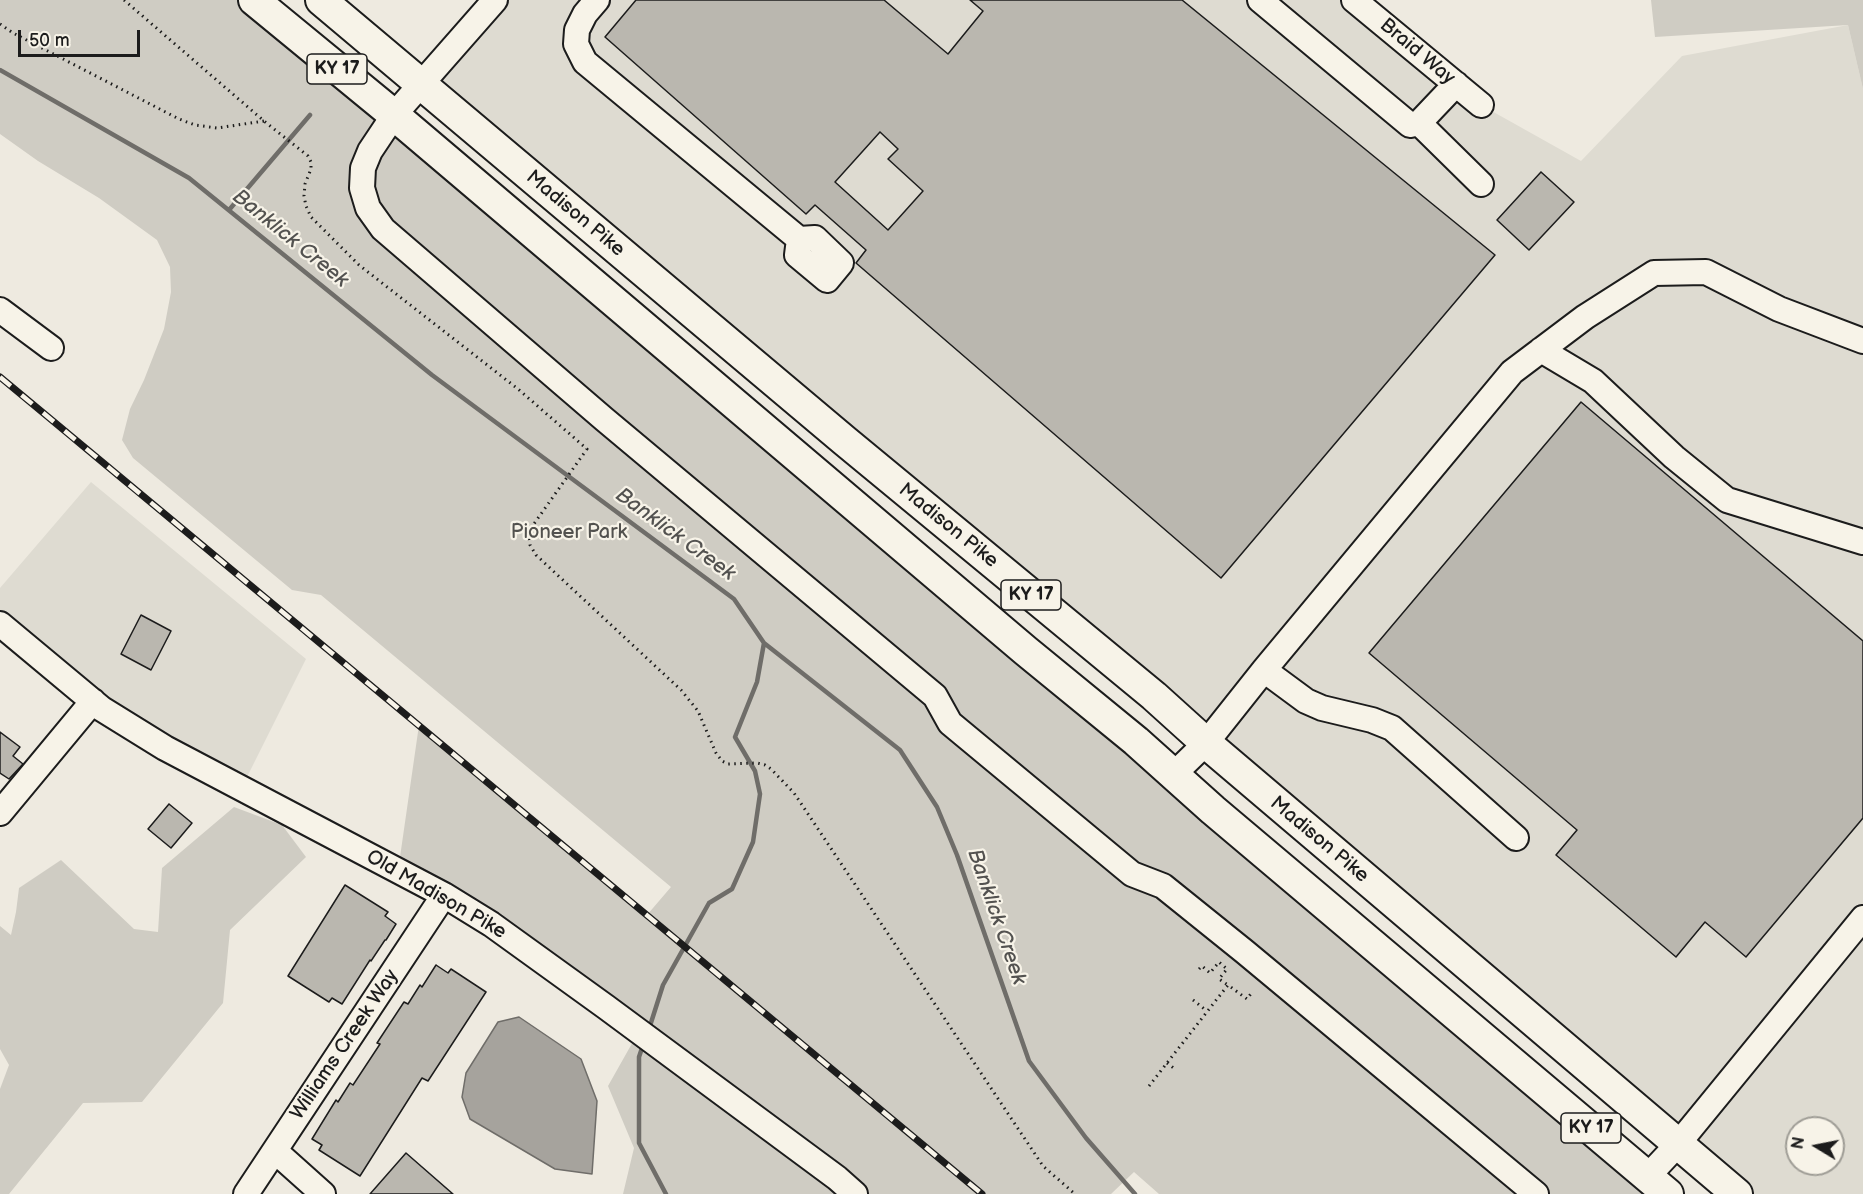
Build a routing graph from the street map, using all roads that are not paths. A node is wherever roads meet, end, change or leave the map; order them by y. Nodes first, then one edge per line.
1 (254, 0) edge
2 (321, 0) edge
3 (495, 0) edge
4 (597, 0) edge
5 (1260, 0) edge
6 (1354, 0) edge
7 (1456, 84) junction
8 (422, 85) junction
9 (1481, 105) dead end
10 (394, 115) junction
11 (1419, 123) junction
12 (1481, 184) dead end
13 (799, 239) dead end
14 (0, 310) edge
15 (1863, 341) edge
16 (51, 348) dead end
17 (1541, 350) junction
18 (1863, 542) edge
19 (0, 624) edge
20 (1264, 670) junction
21 (93, 701) junction
22 (1206, 744) junction
23 (1173, 775) junction
24 (0, 813) edge
25 (1516, 838) dead end
26 (444, 895) junction
27 (1863, 918) edge
28 (1678, 1144) junction
29 (275, 1151) junction
30 (1658, 1185) edge
31 (246, 1194) edge
32 (323, 1194) edge
33 (855, 1194) edge
34 (1536, 1194) edge
35 (1737, 1194) edge

1 - 10 main road, KY 17
2 - 8 main road, Madison Pike / KY 17
3 - 8 street
4 - 13 street
5 - 11 street
6 - 7 street, Braid Way
7 - 9 street, Braid Way
7 - 11 street
8 - 10 street
8 - 22 main road, Madison Pike / KY 17
10 - 23 main road, KY 17
10 - 34 street
11 - 12 street
14 - 16 street
15 - 17 street
17 - 18 street
17 - 20 street
19 - 21 street, Old Madison Pike
20 - 22 street
20 - 25 street
21 - 24 street
21 - 26 street, Old Madison Pike
22 - 23 street
22 - 28 main road, Madison Pike / KY 17
23 - 30 main road, KY 17
26 - 29 street, Williams Creek Way
26 - 33 street, Old Madison Pike
27 - 28 street
28 - 30 street
28 - 35 main road, Madison Pike / KY 17
29 - 31 street, Williams Creek Way
29 - 32 street

